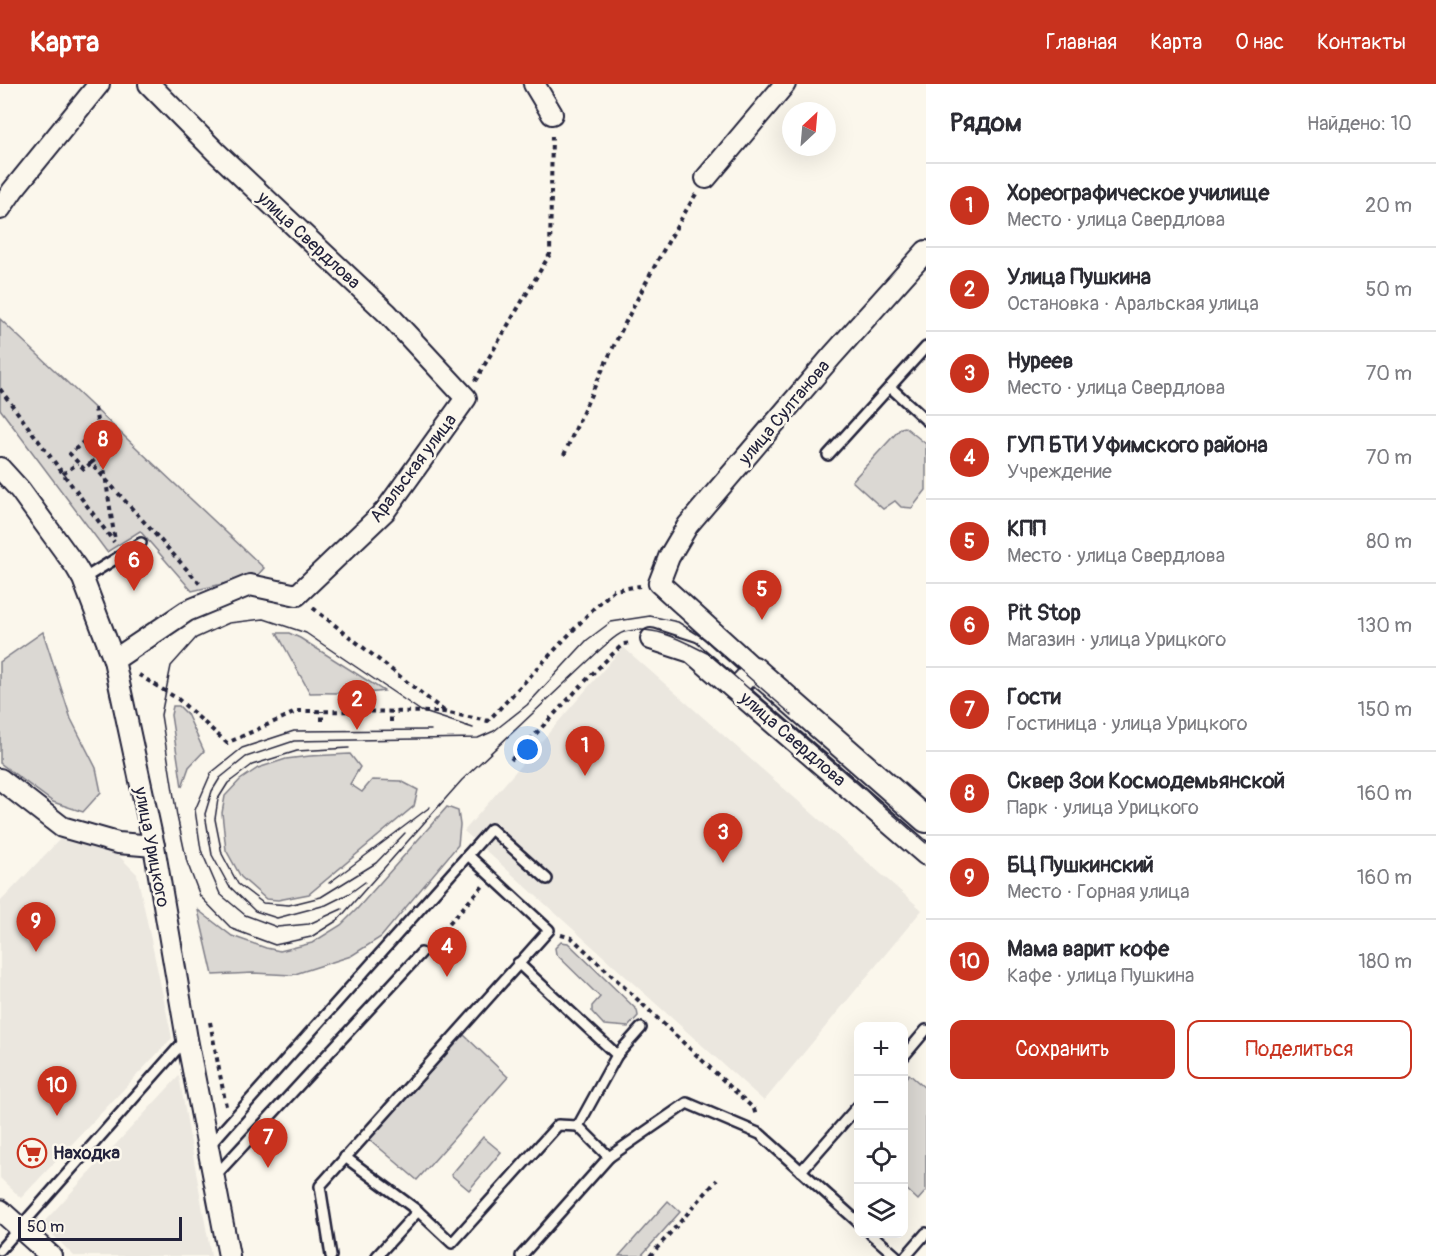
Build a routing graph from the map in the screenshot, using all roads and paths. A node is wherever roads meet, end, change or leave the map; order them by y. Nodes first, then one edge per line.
1 (99, 84) edge
2 (149, 84) edge
3 (534, 84) edge
4 (785, 84) edge
5 (552, 114) joint
6 (706, 178) joint
7 (0, 209) edge
8 (926, 251) edge
9 (926, 347) edge
10 (890, 387) junction
11 (0, 389) edge
12 (466, 398) junction
13 (96, 408) dead end
14 (926, 420) edge
15 (564, 455) dead end
16 (828, 455) dead end
17 (78, 463) junction
18 (92, 463) junction
19 (0, 468) edge
20 (63, 474) junction
21 (105, 478) junction
22 (141, 543) dead end
23 (83, 579) junction
24 (659, 584) junction
25 (297, 595) junction
26 (215, 600) junction
27 (651, 639) joint
28 (114, 660) junction
29 (754, 669) junction
30 (735, 689) junction
31 (322, 711) junction
32 (391, 711) junction
33 (444, 712) junction
34 (322, 721) dead end
35 (391, 722) dead end
36 (511, 760) dead end
37 (0, 779) edge
38 (926, 820) edge
39 (153, 846) junction
40 (468, 855) junction
41 (926, 855) edge
42 (491, 877) junction
43 (547, 879) dead end
44 (549, 930) junction
45 (440, 932) dead end
46 (421, 953) dead end
47 (518, 963) junction
48 (210, 1022) dead end
49 (641, 1028) dead end
50 (925, 1032) edge
51 (187, 1039) junction
52 (908, 1051) edge
53 (616, 1055) junction
54 (854, 1111) edge
55 (229, 1123) junction
56 (578, 1126) junction
57 (759, 1134) junction
58 (208, 1147) junction
59 (345, 1157) junction
60 (609, 1157) junction
61 (801, 1171) junction
62 (213, 1178) junction
63 (717, 1180) dead end
64 (0, 1210) edge
65 (418, 1211) junction
66 (854, 1218) edge
67 (20, 1228) junction
68 (926, 1233) edge
69 (876, 1238) edge
70 (0, 1250) edge
71 (51, 1256) edge
72 (230, 1256) edge
73 (331, 1256) edge
74 (377, 1256) edge
75 (521, 1256) edge
76 (650, 1256) edge
77 (896, 1256) edge
78 (906, 1256) edge

1 - 7 street
2 - 12 street, улица Свердлова
3 - 5 street
4 - 6 street
5 - 12 path
6 - 15 path
8 - 24 street, улица Султанова
9 - 10 lane
10 - 14 lane
10 - 16 lane
11 - 20 path
12 - 25 street, Аральская улица
13 - 21 path
17 - 18 path
17 - 18 path
17 - 20 path
18 - 21 path
19 - 23 street, улица Урицкого
20 - 21 path
21 - 26 path
22 - 23 lane
23 - 28 street, улица Урицкого
24 - 29 street
24 - 33 path
25 - 26 street
25 - 33 path
26 - 28 street
27 - 30 street, улица Свердлова
27 - 36 path
28 - 31 path
28 - 39 street, улица Урицкого
29 - 30 street
29 - 38 street, улица Свердлова
30 - 41 street, улица Свердлова
31 - 32 path
31 - 34 path
32 - 33 path
32 - 35 path
37 - 39 street
39 - 51 street, улица Урицкого
40 - 42 lane
40 - 43 lane
40 - 55 lane
42 - 44 lane
42 - 45 path
44 - 47 lane
44 - 57 path
46 - 62 lane
47 - 53 lane
47 - 59 lane
48 - 55 path
49 - 53 lane
50 - 52 lane
51 - 58 street, улица Урицкого
51 - 67 lane
53 - 56 lane
54 - 61 lane
55 - 58 lane
56 - 60 lane
56 - 65 lane
57 - 60 lane
57 - 61 lane
58 - 62 street, улица Урицкого
59 - 65 lane
59 - 73 lane
60 - 75 lane
61 - 66 lane
62 - 72 street, улица Урицкого
63 - 76 path
64 - 67 street
65 - 74 lane
67 - 70 lane
67 - 71 street
68 - 78 lane
69 - 77 lane

